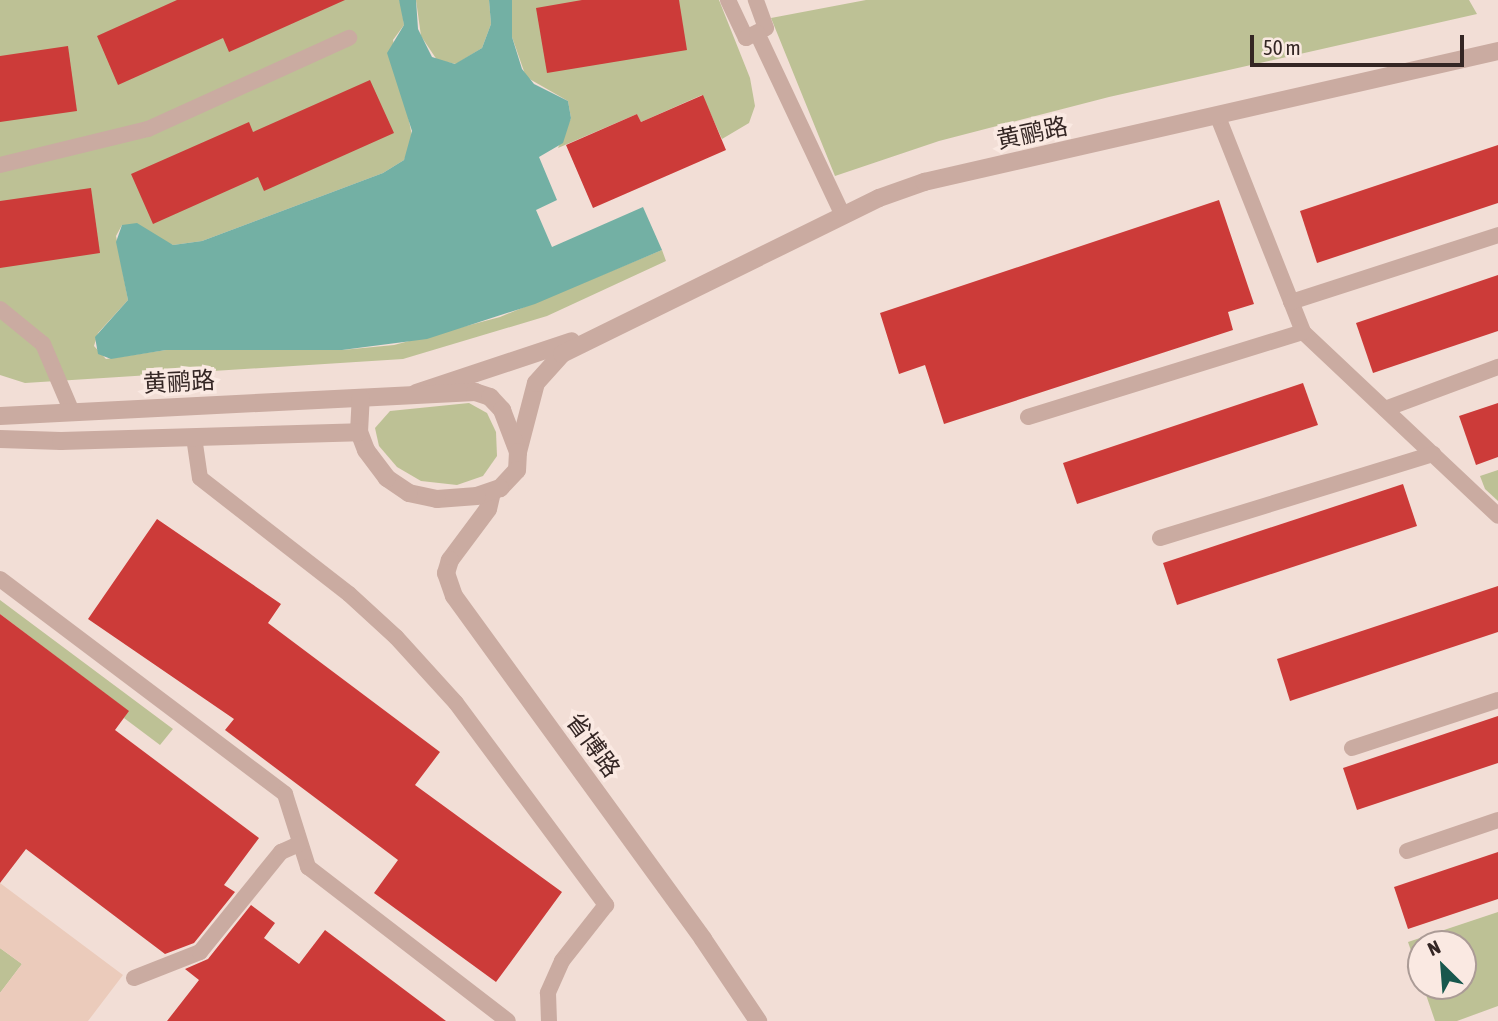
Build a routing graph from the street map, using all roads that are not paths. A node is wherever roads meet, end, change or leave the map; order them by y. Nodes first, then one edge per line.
1 (729, 0) edge
2 (756, 0) edge
3 (757, 33) junction
4 (349, 38) dead end
5 (1498, 51) edge
6 (1218, 117) junction
7 (0, 165) edge
8 (842, 214) junction
9 (1498, 236) edge
10 (1291, 302) junction
11 (0, 309) edge
12 (1303, 332) junction
13 (603, 333) junction
14 (1498, 367) edge
15 (410, 395) junction
16 (361, 398) junction
17 (0, 406) edge
18 (1385, 409) junction
19 (72, 412) junction
20 (46, 413) junction
21 (0, 415) edge
22 (1028, 417) dead end
23 (359, 432) junction
24 (194, 437) junction
25 (0, 439) edge
26 (61, 441) junction
27 (0, 452) edge
28 (518, 453) junction
29 (1433, 454) junction
30 (492, 492) junction
31 (1498, 516) edge
32 (1160, 538) dead end
33 (0, 579) edge
34 (1498, 699) edge
35 (1352, 748) dead end
36 (1498, 820) edge
37 (299, 844) junction
38 (1407, 851) dead end
39 (134, 978) dead end
40 (508, 1021) edge
41 (549, 1021) edge
42 (758, 1021) edge

1 - 3 lane
2 - 3 lane
3 - 8 lane
4 - 7 lane
5 - 6 street, 黄鹂路
6 - 8 street, 黄鹂路
6 - 10 lane
8 - 13 street, 黄鹂路
9 - 10 lane
10 - 12 lane
11 - 19 lane
12 - 18 lane
12 - 22 lane
13 - 15 street, 黄鹂路
13 - 28 street, 黄鹂路
14 - 18 lane
15 - 16 street, 黄鹂路
15 - 28 street, 黄鹂路
16 - 19 street, 黄鹂路
16 - 23 street
17 - 20 street
18 - 29 lane
19 - 20 street, 黄鹂路
20 - 21 street, 黄鹂路
23 - 24 street
23 - 30 street
24 - 26 street
24 - 41 lane
25 - 26 street
26 - 27 street
28 - 30 street, 黄鹂路
29 - 31 lane
29 - 32 lane
30 - 42 street, 省博路
33 - 37 lane
34 - 35 lane
36 - 38 lane
37 - 39 lane
37 - 40 lane

